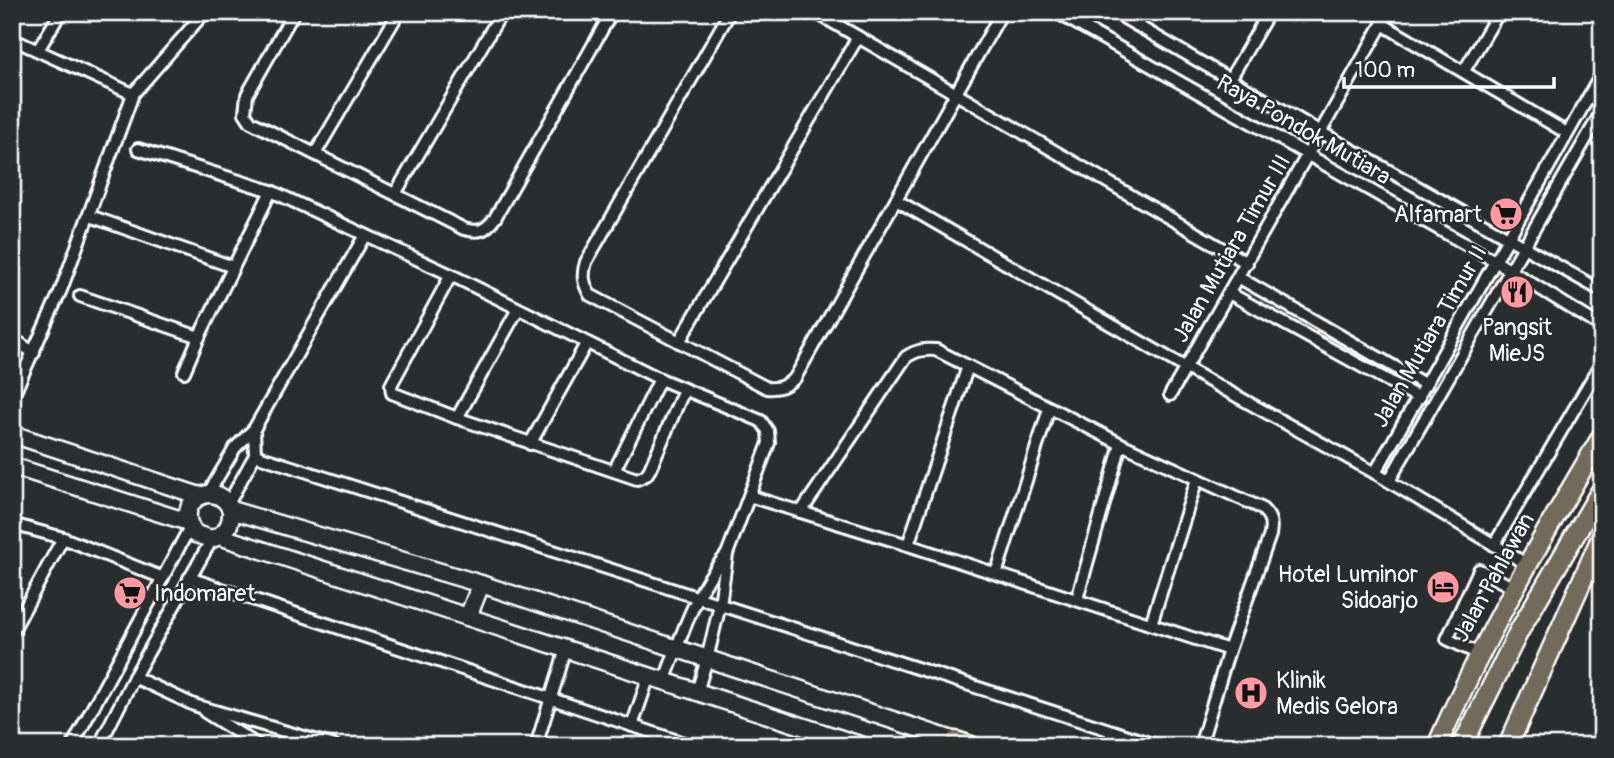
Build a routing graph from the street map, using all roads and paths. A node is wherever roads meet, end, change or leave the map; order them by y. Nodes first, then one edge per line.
1 (61, 12) edge
2 (205, 12) edge
3 (294, 12) edge
4 (399, 12) edge
5 (502, 12) edge
6 (612, 12) edge
7 (730, 12) edge
8 (815, 12) edge
9 (1002, 12) edge
10 (1056, 12) edge
11 (1114, 12) edge
12 (1269, 12) edge
13 (1389, 12) edge
14 (1499, 12) edge
15 (1134, 17) edge
16 (1382, 24) junction
17 (858, 37) junction
18 (12, 39) edge
19 (38, 50) junction
20 (1464, 71) junction
21 (1602, 73) edge
22 (1230, 79) junction
23 (133, 94) junction
24 (956, 94) junction
25 (1602, 111) edge
26 (1322, 133) junction
27 (1567, 133) junction
28 (138, 149) dead end
29 (315, 154) junction
30 (1309, 155) junction
31 (271, 191) junction
32 (395, 194) junction
33 (896, 201) junction
34 (90, 216) junction
35 (365, 235) junction
36 (1508, 238) junction
37 (1524, 247) junction
38 (1495, 261) junction
39 (1247, 263) junction
40 (233, 267) junction
41 (1510, 271) junction
42 (451, 275) junction
43 (1238, 277) junction
44 (1602, 291) edge
45 (1229, 293) junction
46 (80, 296) dead end
47 (518, 309) junction
48 (1602, 327) edge
49 (199, 337) junction
50 (12, 338) edge
51 (679, 342) junction
52 (586, 344) junction
53 (34, 353) junction
54 (1602, 362) edge
55 (968, 366) junction
56 (1186, 368) junction
57 (184, 372) dead end
58 (660, 379) junction
59 (1426, 385) junction
60 (684, 390) junction
61 (1170, 395) dead end
62 (12, 398) edge
63 (1419, 398) junction
64 (1049, 408) junction
65 (457, 418) junction
66 (254, 429) junction
67 (12, 434) edge
68 (1602, 436) edge
69 (530, 444) junction
70 (1121, 444) junction
71 (256, 455) junction
72 (12, 466) edge
73 (614, 471) junction
74 (1375, 473) junction
75 (1197, 479) junction
76 (1389, 481) junction
77 (1602, 489) edge
78 (204, 495) junction
79 (749, 496) junction
80 (230, 507) junction
81 (801, 512) junction
82 (12, 524) edge
83 (189, 524) junction
84 (1602, 536) edge
85 (63, 538) junction
86 (215, 538) junction
87 (908, 545) junction
88 (1494, 545) junction
89 (727, 554) junction
90 (1526, 564) junction
91 (996, 574) junction
92 (163, 578) junction
93 (190, 578) junction
94 (481, 584) junction
95 (1514, 588) junction
96 (697, 597) junction
97 (1077, 599) junction
98 (720, 605) junction
99 (468, 617) junction
100 (1151, 624) junction
101 (12, 632) edge
102 (676, 648) junction
103 (566, 649) junction
104 (1226, 649) junction
105 (1479, 653) junction
106 (708, 659) junction
107 (134, 677) junction
108 (657, 679) junction
109 (697, 692) junction
110 (551, 699) junction
111 (194, 705) junction
112 (632, 726) junction
113 (1112, 731) junction
114 (960, 744) edge
115 (72, 746) edge
116 (99, 746) edge
117 (259, 746) edge
118 (335, 746) edge
119 (536, 746) edge
120 (693, 746) edge
121 (863, 746) edge
122 (1108, 746) edge
123 (1158, 746) edge
124 (1192, 746) edge
125 (1200, 746) edge
126 (1437, 746) edge
127 (1462, 746) edge
128 (1508, 746) edge

1 - 19 street
2 - 23 street
3 - 29 street
4 - 29 street
5 - 32 street
6 - 32 street
7 - 51 street
8 - 17 street
9 - 24 street
10 - 30 street, Raya Pondok Mutiara
11 - 15 street, Raya Pondok Mutiara
12 - 22 street
13 - 16 street, Jalan Mutiara Timur III
14 - 20 street
15 - 22 street, Raya Pondok Mutiara
16 - 20 street
16 - 26 street, Jalan Mutiara Timur III
17 - 24 street
17 - 51 street
18 - 19 street
19 - 23 street
20 - 27 street
21 - 27 street, Jalan Mutiara Timur II
22 - 26 street, Raya Pondok Mutiara
23 - 34 street
24 - 33 street
24 - 39 street
25 - 37 street, Jalan Mutiara Timur II
26 - 30 street, Jalan Mutiara Timur III
26 - 36 street, Raya Pondok Mutiara
27 - 36 street, Jalan Mutiara Timur II
28 - 31 street
29 - 32 street
30 - 38 street, Raya Pondok Mutiara
30 - 39 street, Jalan Mutiara Timur III
31 - 35 street
31 - 40 street
33 - 51 street
33 - 56 street
34 - 40 street
34 - 53 street
35 - 42 street
35 - 66 street
36 - 37 street, Raya Pondok Mutiara
36 - 38 street, Jalan Mutiara Timur II
37 - 41 street, Jalan Mutiara Timur II
37 - 44 street, Raya Pondok Mutiara
38 - 41 street, Raya Pondok Mutiara
38 - 59 street, Jalan Mutiara Timur II
39 - 43 street, Jalan Mutiara Timur III
40 - 49 street
41 - 48 street, Raya Pondok Mutiara
41 - 76 street, Jalan Mutiara Timur II
42 - 47 street
42 - 65 street
43 - 45 street, Jalan Mutiara Timur III
43 - 59 street
45 - 56 street, Jalan Mutiara Timur III
45 - 63 street
46 - 49 street
47 - 52 street
47 - 65 street
49 - 57 street
50 - 53 street
52 - 58 street
52 - 69 street
53 - 62 street
54 - 88 street
55 - 64 street
55 - 81 street
55 - 87 street
56 - 61 street, Jalan Mutiara Timur III
56 - 74 street
58 - 60 street
58 - 73 street
59 - 63 street, Jalan Mutiara Timur II
60 - 73 street
60 - 79 street
63 - 74 street, Jalan Mutiara Timur II
64 - 70 street
64 - 91 street
65 - 69 street
66 - 71 street
66 - 78 street
67 - 78 main road
68 - 90 main road, Jalan Pahlawan
69 - 73 street
70 - 75 street
70 - 97 street
71 - 80 street
71 - 96 street
72 - 83 main road
74 - 76 street
75 - 100 street
75 - 104 street
76 - 88 street
77 - 127 main road
78 - 80 main road
78 - 83 main road
79 - 81 street
79 - 89 street
80 - 86 main road
80 - 94 main road
81 - 87 street
82 - 85 street
83 - 86 main road
83 - 92 street
84 - 128 main road
85 - 92 street
85 - 101 street
86 - 93 street
86 - 99 main road
87 - 91 street
88 - 90 street
89 - 96 street
89 - 98 street
90 - 95 main road, Jalan Pahlawan
91 - 97 street
92 - 115 street
93 - 107 street
93 - 110 street
94 - 99 main road
94 - 102 main road
95 - 105 main road, Jalan Pahlawan
95 - 105 street
96 - 98 street
96 - 102 street
97 - 100 street
98 - 106 street
98 - 113 street
99 - 103 main road
100 - 104 street
102 - 106 main road
102 - 108 street
103 - 108 main road
103 - 110 street
104 - 124 street
104 - 125 street
105 - 126 main road, Jalan Pahlawan
106 - 109 street
106 - 114 main road
107 - 111 street
107 - 116 street
108 - 109 main road
108 - 112 street
109 - 121 main road
110 - 112 street
110 - 119 street
111 - 117 street
111 - 118 street
112 - 120 street
113 - 122 street
113 - 123 street

